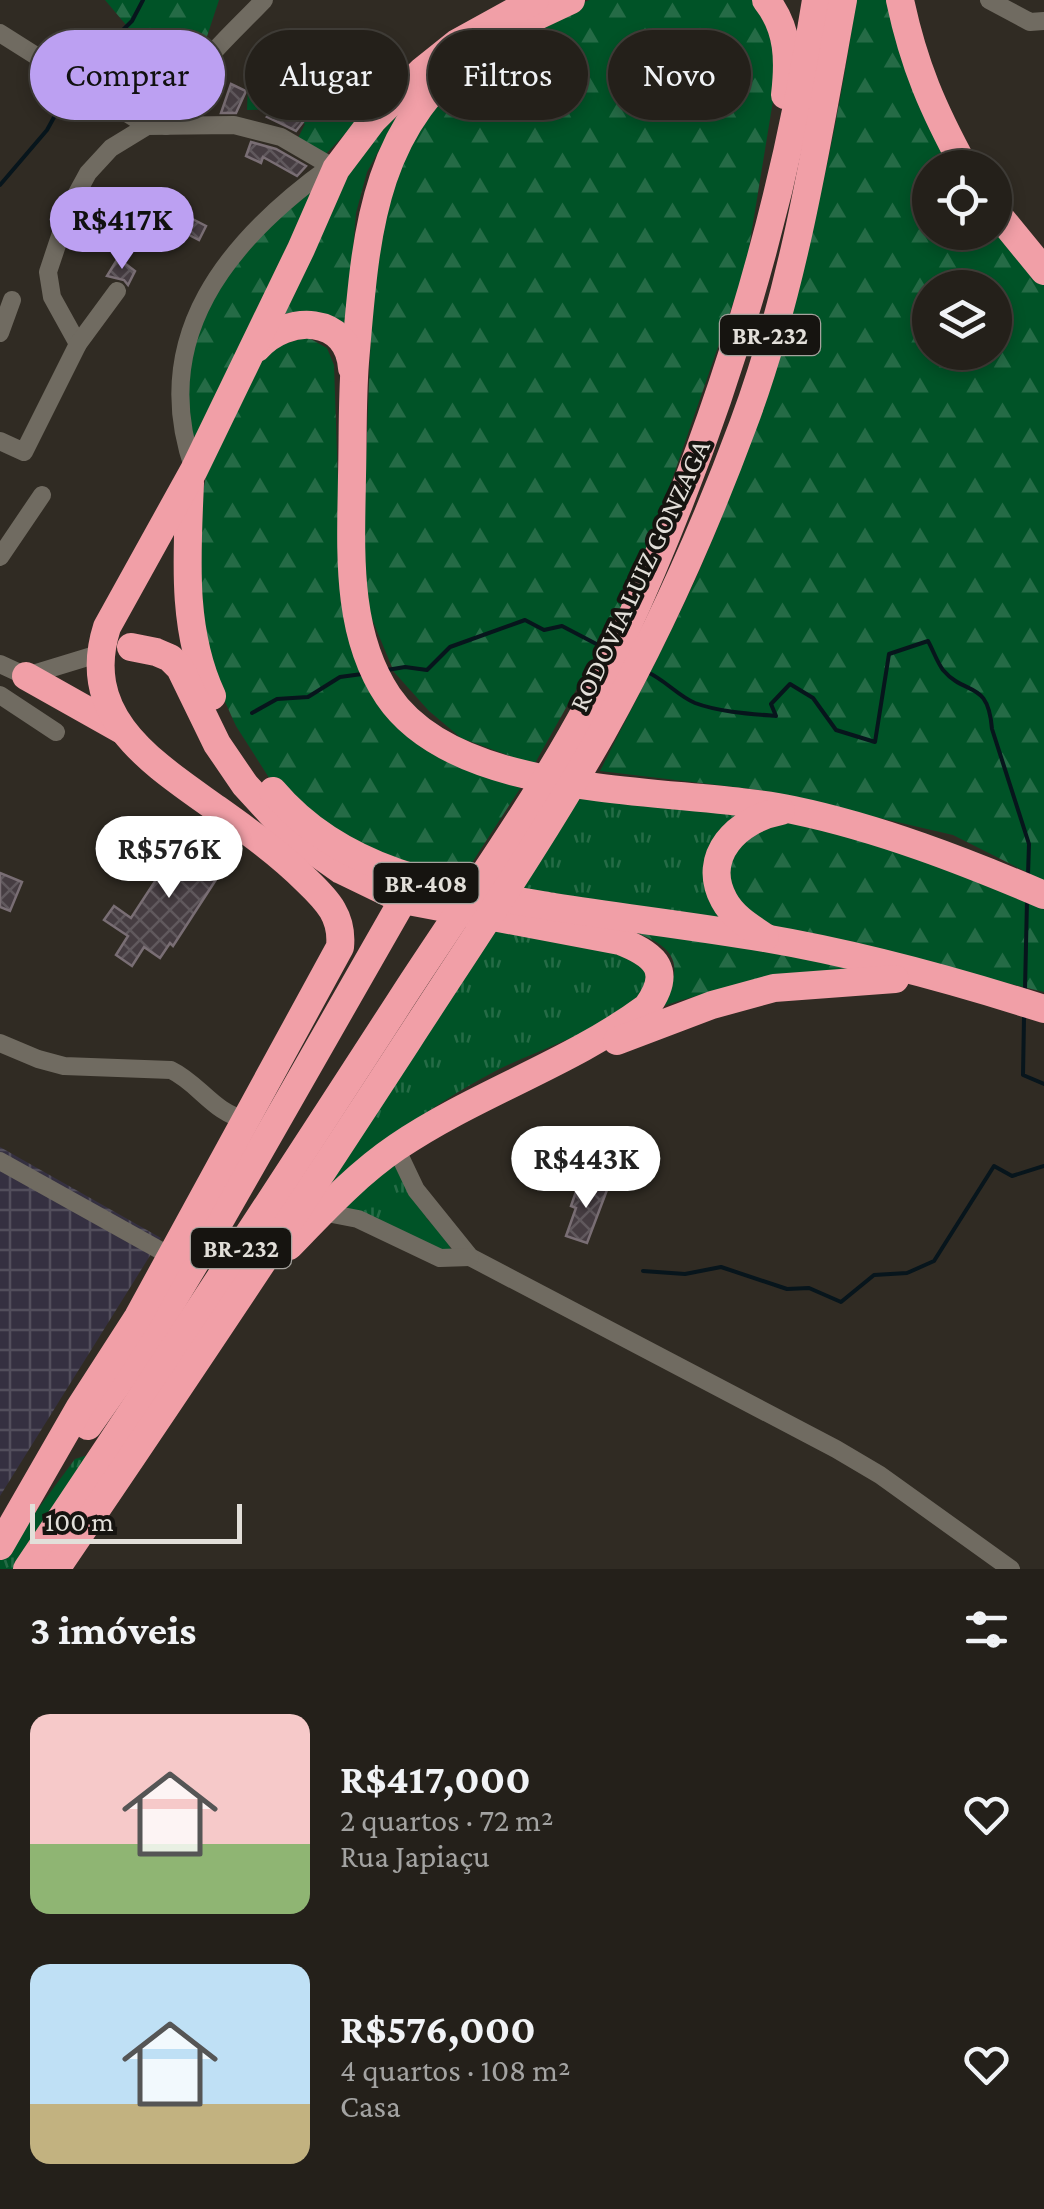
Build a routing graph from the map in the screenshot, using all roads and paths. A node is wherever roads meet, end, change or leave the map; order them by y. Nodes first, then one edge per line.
1 (264, 0) edge
2 (535, 0) edge
3 (571, 0) edge
4 (766, 0) edge
5 (816, 0) edge
6 (843, 0) edge
7 (900, 0) edge
8 (989, 0) edge
9 (1044, 21) edge
10 (0, 34) edge
11 (147, 126) junction
12 (166, 126) junction
13 (956, 150) edge
14 (333, 168) junction
15 (1012, 232) edge
16 (762, 255) junction
17 (1044, 271) edge
18 (117, 292) dead end
19 (12, 300) dead end
20 (0, 333) edge
21 (78, 344) junction
22 (244, 365) junction
23 (353, 385) junction
24 (9, 445) edge
25 (192, 473) junction
26 (42, 496) dead end
27 (0, 558) edge
28 (131, 647) junction
29 (632, 648) junction
30 (98, 654) junction
31 (198, 658) junction
32 (0, 664) edge
33 (26, 676) junction
34 (0, 695) edge
35 (122, 730) junction
36 (56, 732) dead end
37 (792, 810) junction
38 (1044, 895) edge
39 (403, 900) junction
40 (768, 939) junction
41 (934, 977) junction
42 (1044, 1009) edge
43 (0, 1043) edge
44 (554, 1064) junction
45 (246, 1120) junction
46 (396, 1148) junction
47 (0, 1161) edge
48 (322, 1212) junction
49 (172, 1257) junction
50 (470, 1257) junction
51 (245, 1292) junction
52 (7, 1537) edge
53 (27, 1569) edge
54 (56, 1569) edge
55 (1011, 1569) edge

1 - 12 street
2 - 14 highway, BR-408
3 - 23 highway
4 - 16 highway
5 - 16 highway, RODOVIA LUIZ GONZAGA / BR-232
6 - 29 highway, RODOVIA LUIZ GONZAGA / BR-232
7 - 13 highway
8 - 9 street
10 - 11 street
11 - 12 street
11 - 21 street
12 - 14 street
14 - 22 highway, BR-408
14 - 25 street
15 - 17 highway
16 - 29 highway, RODOVIA LUIZ GONZAGA / BR-232
18 - 21 street
19 - 20 street
21 - 24 street
22 - 23 highway
22 - 25 highway, BR-408
23 - 37 highway
25 - 30 highway
25 - 31 highway, BR-408
26 - 27 street
28 - 30 highway
28 - 31 highway
28 - 39 highway
29 - 51 highway, RODOVIA LUIZ GONZAGA / BR-232
29 - 53 highway, RODOVIA LUIZ GONZAGA / BR-232
30 - 33 street
30 - 35 highway
31 - 40 highway, BR-408
32 - 33 street
33 - 35 highway
34 - 36 street
35 - 45 highway
37 - 38 highway
37 - 40 highway
39 - 44 highway
39 - 52 highway
40 - 41 highway, BR-408
41 - 42 highway, BR-408
41 - 44 highway
43 - 45 street
44 - 46 highway
45 - 49 highway
46 - 48 highway
46 - 50 street
47 - 49 street
48 - 50 street
48 - 51 highway
49 - 52 highway
50 - 55 street
51 - 54 highway, RODOVIA LUIZ GONZAGA / BR-232

